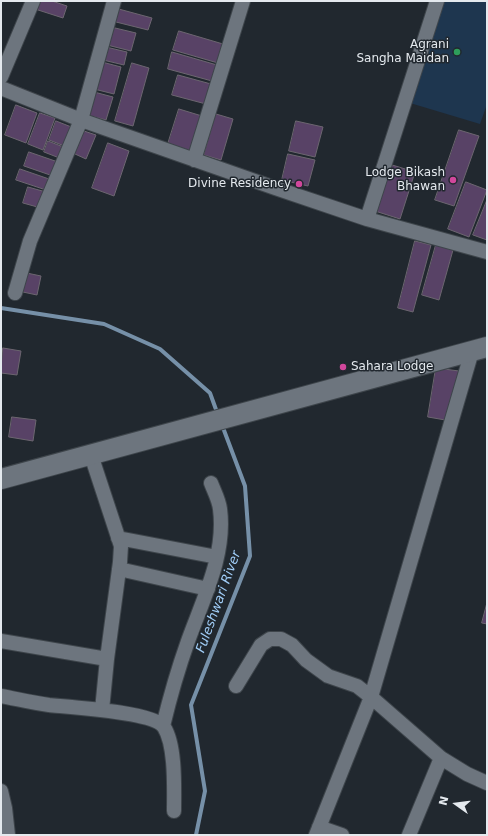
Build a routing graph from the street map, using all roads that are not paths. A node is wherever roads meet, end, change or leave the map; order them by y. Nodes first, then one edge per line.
1 (33, 1) edge
2 (114, 1) edge
3 (242, 1) edge
4 (437, 1) edge
5 (1, 77) edge
6 (1, 88) edge
7 (81, 120) junction
8 (194, 160) junction
9 (367, 218) junction
10 (487, 252) edge
11 (15, 293) dead end
12 (479, 349) edge
13 (91, 455) junction
14 (1, 479) edge
15 (211, 483) dead end
16 (118, 538) junction
17 (217, 557) junction
18 (119, 569) junction
19 (208, 589) junction
20 (1, 641) edge
21 (107, 659) junction
22 (236, 686) dead end
23 (1, 696) edge
24 (371, 697) junction
25 (102, 710) junction
26 (163, 726) junction
27 (441, 758) junction
28 (487, 783) edge
29 (1, 791) edge
30 (174, 811) dead end
31 (317, 831) edge
32 (8, 835) edge
33 (342, 835) edge
34 (409, 835) edge

1 - 5 street
2 - 7 street
3 - 8 street
4 - 9 street
6 - 7 street
7 - 8 street
7 - 11 street
8 - 9 street
9 - 10 street
12 - 13 main road
12 - 24 street
13 - 14 main road
13 - 16 street
15 - 17 street
16 - 17 street
16 - 18 street
17 - 19 street
18 - 19 street
18 - 21 street
19 - 26 street
20 - 21 street
21 - 25 street
22 - 24 street
23 - 25 street
24 - 27 street
24 - 31 street
25 - 26 street
26 - 30 street
27 - 28 street
27 - 34 street
29 - 32 street
31 - 33 street

